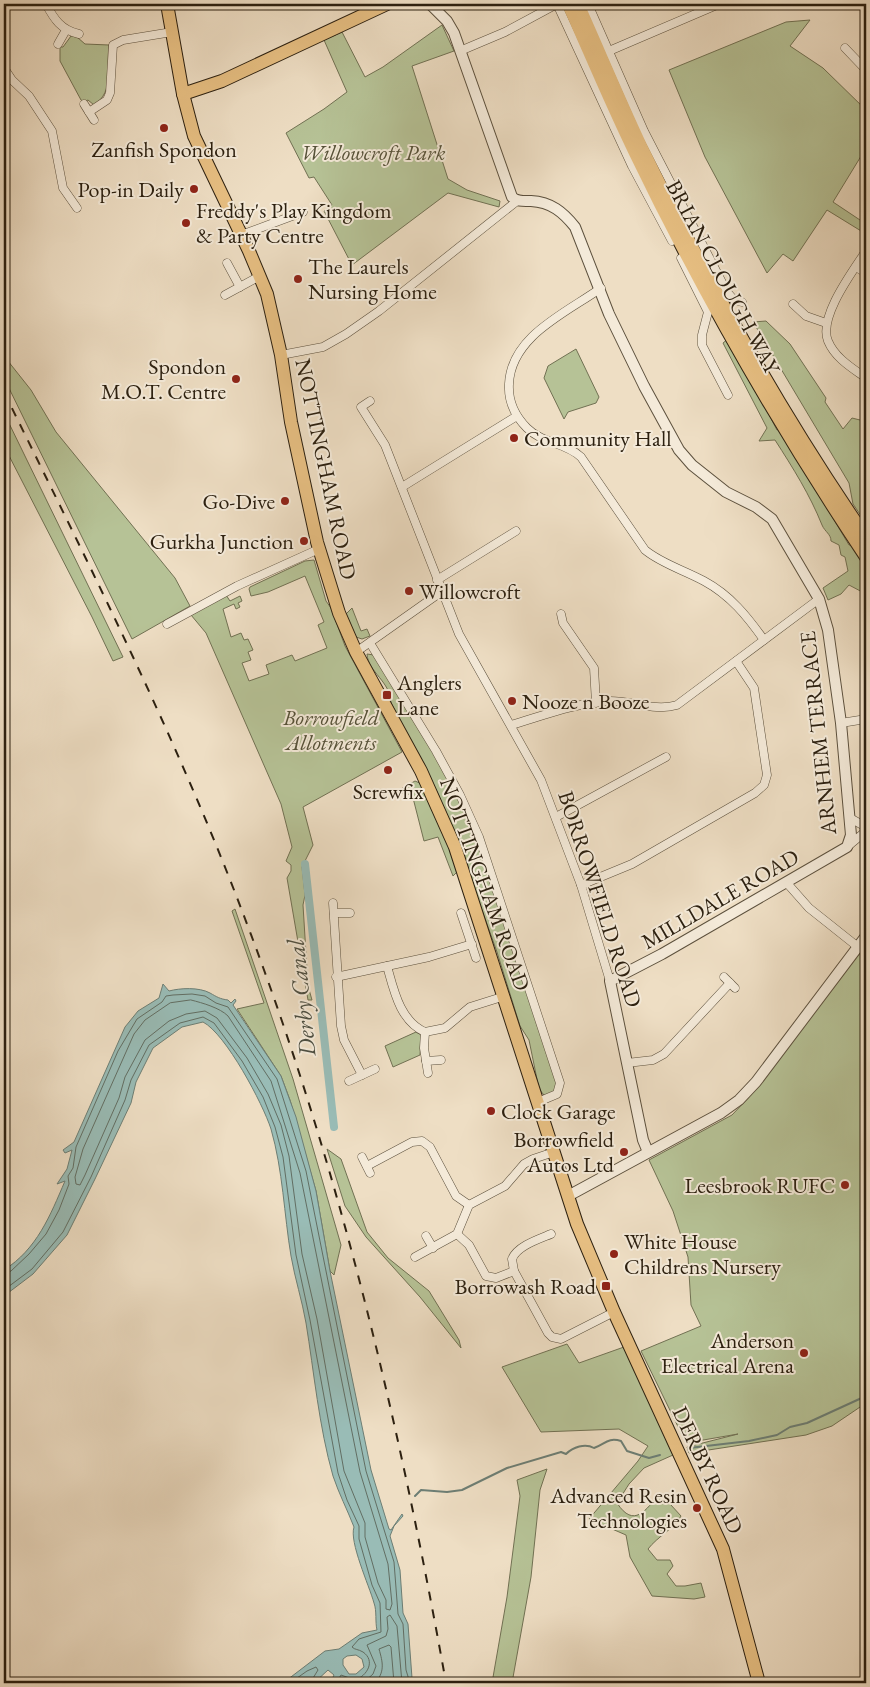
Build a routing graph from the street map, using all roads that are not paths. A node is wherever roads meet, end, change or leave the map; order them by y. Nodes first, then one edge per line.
1 (46, 4) edge
2 (167, 4) edge
3 (387, 4) edge
4 (430, 4) edge
5 (557, 4) edge
6 (568, 4) edge
7 (578, 4) edge
8 (588, 4) edge
9 (719, 4) edge
10 (66, 30) junction
11 (172, 32) junction
12 (79, 34) dead end
13 (58, 44) dead end
14 (845, 48) dead end
15 (460, 51) junction
16 (609, 51) junction
17 (4, 68) edge
18 (866, 70) edge
19 (182, 94) junction
20 (84, 104) dead end
21 (89, 112) junction
22 (94, 120) dead end
23 (517, 200) junction
24 (76, 208) dead end
25 (303, 212) dead end
26 (241, 235) junction
27 (866, 251) edge
28 (227, 263) dead end
29 (856, 267) junction
30 (866, 274) edge
31 (260, 276) junction
32 (240, 287) junction
33 (601, 288) junction
34 (225, 295) dead end
35 (742, 302) dead end
36 (793, 304) dead end
37 (826, 323) junction
38 (280, 355) junction
39 (866, 378) edge
40 (728, 395) dead end
41 (370, 401) dead end
42 (517, 416) junction
43 (402, 487) junction
44 (516, 531) dead end
45 (866, 537) edge
46 (319, 549) junction
47 (866, 557) edge
48 (437, 580) junction
49 (442, 592) junction
50 (819, 599) junction
51 (561, 614) dead end
52 (167, 624) dead end
53 (764, 640) junction
54 (370, 643) junction
55 (356, 652) junction
56 (736, 661) junction
57 (596, 702) junction
58 (866, 719) edge
59 (841, 723) junction
60 (511, 725) junction
61 (666, 757) dead end
62 (556, 817) junction
63 (850, 818) junction
64 (866, 826) edge
65 (866, 831) edge
66 (847, 847) junction
67 (786, 882) junction
68 (580, 886) junction
69 (333, 902) dead end
70 (461, 912) dead end
71 (334, 913) junction
72 (350, 913) dead end
73 (866, 936) edge
74 (472, 944) junction
75 (858, 947) junction
76 (476, 958) dead end
77 (387, 966) junction
78 (336, 977) junction
79 (610, 981) junction
80 (730, 982) dead end
81 (505, 996) junction
82 (425, 1032) junction
83 (442, 1060) dead end
84 (426, 1061) junction
85 (627, 1063) junction
86 (375, 1069) dead end
87 (428, 1073) dead end
88 (362, 1075) junction
89 (349, 1082) dead end
90 (538, 1102) junction
91 (554, 1152) junction
92 (648, 1152) junction
93 (362, 1157) dead end
94 (367, 1166) junction
95 (370, 1174) dead end
96 (568, 1196) junction
97 (469, 1205) junction
98 (457, 1234) junction
99 (551, 1234) dead end
100 (426, 1236) dead end
101 (433, 1248) junction
102 (415, 1257) dead end
103 (514, 1270) junction
104 (614, 1312) junction
105 (759, 1683) edge

1 - 10 street
2 - 11 main road, NOTTINGHAM ROAD
3 - 19 main road
4 - 15 street
5 - 15 street
5 - 40 street
6 - 47 main road, BRIAN CLOUGH WAY
7 - 45 main road, BRIAN CLOUGH WAY
8 - 16 street
9 - 16 street
10 - 12 street
10 - 13 street
11 - 19 main road, NOTTINGHAM ROAD
11 - 21 street
14 - 18 street
15 - 23 street
16 - 35 street
17 - 24 street
19 - 26 main road, NOTTINGHAM ROAD
20 - 21 street
21 - 22 street
23 - 33 street, ARNHEM TERRACE
23 - 38 street
25 - 26 street
26 - 31 main road, NOTTINGHAM ROAD
27 - 29 street
28 - 32 street
29 - 30 street
29 - 37 street
31 - 32 street
31 - 38 main road, NOTTINGHAM ROAD
32 - 34 street
33 - 42 street
33 - 50 street, ARNHEM TERRACE
36 - 37 street
37 - 39 street
38 - 46 main road, NOTTINGHAM ROAD
41 - 43 street, BORROWFIELD ROAD
42 - 43 street
42 - 53 street
43 - 48 street, BORROWFIELD ROAD
44 - 48 street
46 - 52 street
46 - 55 main road, NOTTINGHAM ROAD
48 - 49 street, BORROWFIELD ROAD
49 - 54 street
49 - 60 street, BORROWFIELD ROAD
50 - 53 street
50 - 59 street, ARNHEM TERRACE
51 - 57 street
53 - 56 street
54 - 55 street
54 - 90 street, NOTTINGHAM ROAD
55 - 81 main road, NOTTINGHAM ROAD
56 - 57 street
56 - 68 street
57 - 60 street
58 - 59 street
59 - 63 street, ARNHEM TERRACE
60 - 62 street, BORROWFIELD ROAD
61 - 62 street
62 - 68 street, BORROWFIELD ROAD
63 - 64 street
63 - 66 street, ARNHEM TERRACE
65 - 66 street
66 - 67 street, MILLDALE ROAD
67 - 75 street
67 - 79 street, MILLDALE ROAD
68 - 79 street, BORROWFIELD ROAD
69 - 71 street
70 - 74 street
71 - 72 street
71 - 78 street
73 - 75 street
74 - 76 street
74 - 77 street
75 - 92 street
77 - 78 street
77 - 82 street
78 - 88 street
79 - 85 street, BORROWFIELD ROAD
80 - 85 street
81 - 82 street
81 - 90 main road, NOTTINGHAM ROAD
82 - 84 street
83 - 84 street
84 - 87 street
85 - 92 street, BORROWFIELD ROAD
86 - 88 street
88 - 89 street
90 - 91 main road, NOTTINGHAM ROAD
91 - 96 main road, NOTTINGHAM ROAD
91 - 97 street
92 - 96 street
93 - 94 street
94 - 95 street
94 - 97 street
96 - 104 main road, DERBY ROAD
97 - 98 street
98 - 101 street
98 - 103 street
99 - 103 street
100 - 101 street
101 - 102 street
103 - 104 street
104 - 105 main road, DERBY ROAD

